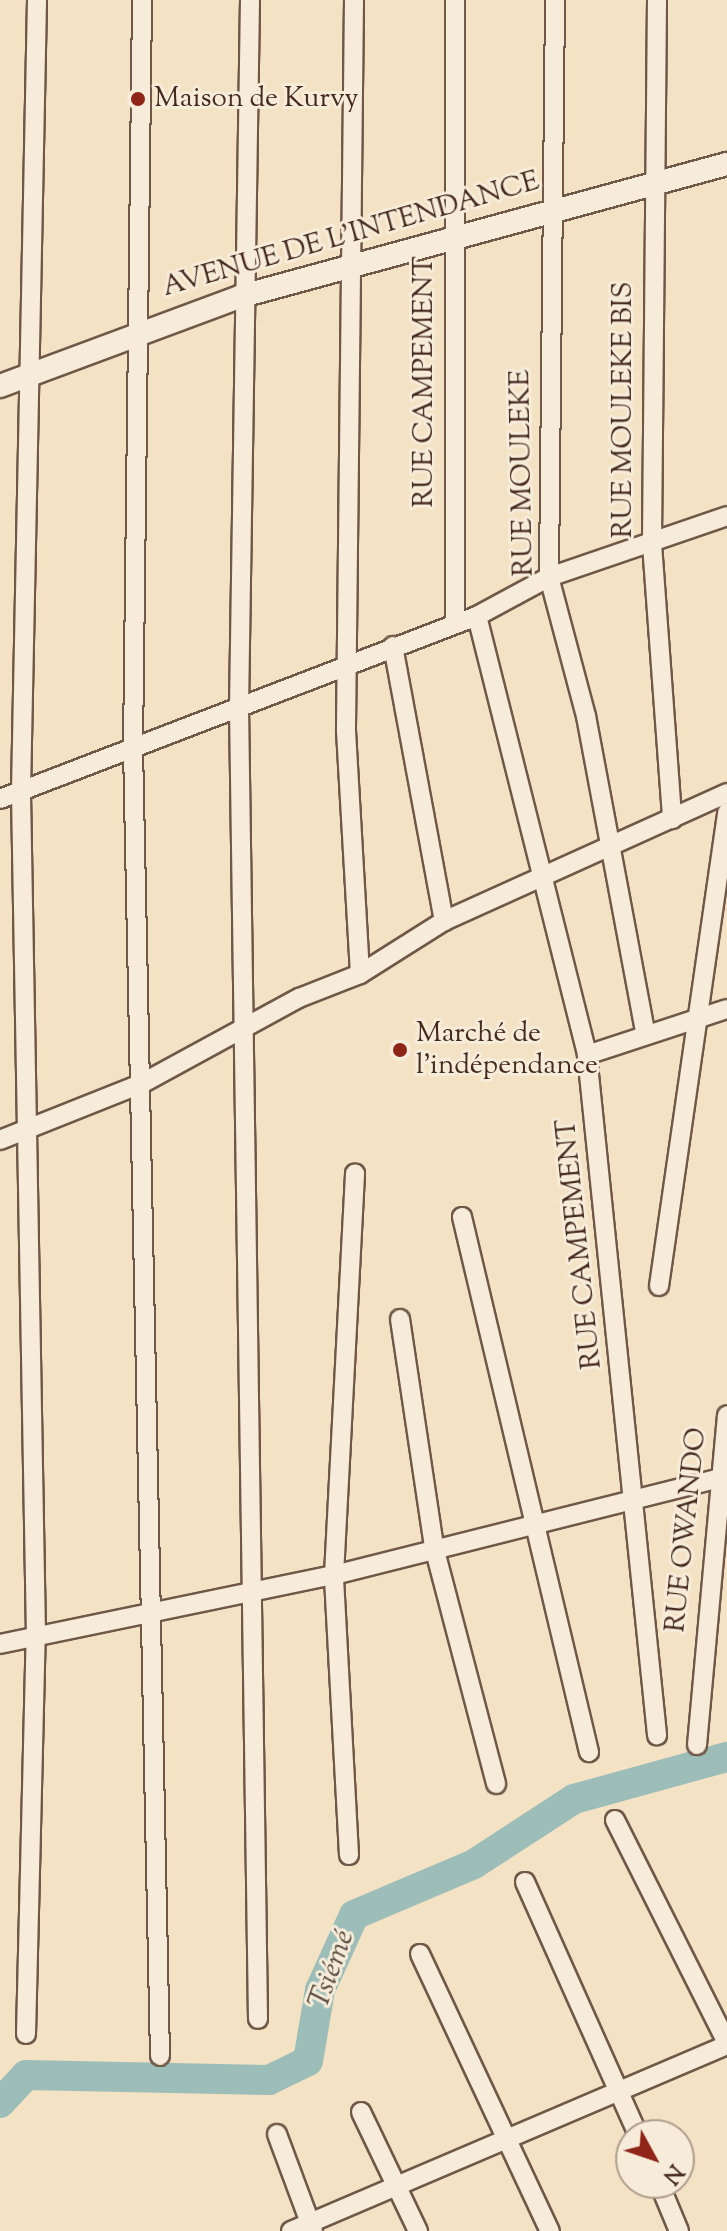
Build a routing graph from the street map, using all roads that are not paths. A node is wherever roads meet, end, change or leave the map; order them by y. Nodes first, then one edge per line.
1 (37, 0) edge
2 (142, 0) edge
3 (250, 0) edge
4 (354, 0) edge
5 (455, 0) edge
6 (555, 0) edge
7 (657, 0) edge
8 (727, 164) edge
9 (653, 183) junction
10 (554, 207) junction
11 (454, 238) junction
12 (346, 270) junction
13 (242, 296) junction
14 (134, 331) junction
15 (30, 370) junction
16 (0, 386) edge
17 (727, 516) edge
18 (652, 544) junction
19 (549, 577) junction
20 (477, 616) junction
21 (455, 620) junction
22 (393, 646) junction
23 (346, 667) junction
24 (239, 707) junction
25 (133, 747) junction
26 (21, 791) junction
27 (727, 793) edge
28 (0, 799) edge
29 (727, 812) edge
30 (672, 819) junction
31 (611, 843) junction
32 (539, 878) junction
33 (444, 921) junction
34 (360, 974) junction
35 (727, 1009) edge
36 (700, 1018) junction
37 (248, 1027) junction
38 (645, 1032) junction
39 (587, 1055) junction
40 (141, 1084) junction
41 (32, 1126) junction
42 (0, 1140) edge
43 (355, 1174) dead end
44 (462, 1217) dead end
45 (659, 1286) dead end
46 (400, 1319) dead end
47 (727, 1415) edge
48 (722, 1478) edge
49 (637, 1494) junction
50 (531, 1523) junction
51 (434, 1547) junction
52 (334, 1575) junction
53 (250, 1591) junction
54 (149, 1617) junction
55 (36, 1636) junction
56 (0, 1644) edge
57 (657, 1735) dead end
58 (697, 1745) dead end
59 (589, 1752) dead end
60 (496, 1784) dead end
61 (615, 1820) dead end
62 (349, 1855) dead end
63 (525, 1882) dead end
64 (420, 1954) dead end
65 (258, 2019) dead end
66 (26, 2034) dead end
67 (727, 2044) edge
68 (160, 2056) dead end
69 (618, 2089) junction
70 (361, 2112) dead end
71 (631, 2119) edge
72 (277, 2134) dead end
73 (508, 2134) junction
74 (395, 2181) junction
75 (666, 2199) edge
76 (311, 2227) edge
77 (291, 2231) edge
78 (418, 2231) edge
79 (550, 2231) edge
80 (679, 2231) edge

1 - 15 street
2 - 14 street
3 - 13 street
4 - 12 street
5 - 11 street, RUE CAMPEMENT
6 - 10 street, RUE MOULEKE
7 - 9 street, RUE MOULEKE BIS
8 - 9 street, AVENUE DE L'INTENDANCE
9 - 10 street, AVENUE DE L'INTENDANCE
9 - 18 street, RUE MOULEKE BIS
10 - 11 street, AVENUE DE L'INTENDANCE
10 - 19 street, RUE MOULEKE
11 - 12 street, AVENUE DE L'INTENDANCE
11 - 21 street, RUE CAMPEMENT
12 - 13 street, AVENUE DE L'INTENDANCE
12 - 23 street
13 - 14 street, AVENUE DE L'INTENDANCE
13 - 24 street
14 - 15 street, AVENUE DE L'INTENDANCE
14 - 25 street
15 - 16 street, AVENUE DE L'INTENDANCE
15 - 26 street
17 - 18 street
18 - 19 street
18 - 30 street, RUE MOULEKE BIS
19 - 20 street
19 - 31 street, RUE MOULEKE
20 - 21 street
20 - 32 street, RUE CAMPEMENT
21 - 22 street
22 - 23 street
22 - 33 street
23 - 24 street
23 - 34 street
24 - 25 street
24 - 37 street
25 - 26 street
25 - 40 street
26 - 28 street
26 - 41 street
27 - 30 street
29 - 36 street
30 - 31 street
31 - 32 street
31 - 38 street, RUE MOULEKE
32 - 33 street
32 - 39 street, RUE CAMPEMENT
33 - 34 street
34 - 37 street
35 - 36 street
36 - 38 street
36 - 45 street
37 - 40 street
37 - 53 street
38 - 39 street
39 - 49 street, RUE CAMPEMENT
40 - 41 street
40 - 54 street
41 - 42 street
41 - 55 street
43 - 52 street
44 - 50 street
46 - 51 street
47 - 48 street, RUE OWANDO
48 - 49 street
48 - 58 street, RUE OWANDO
49 - 50 street
49 - 57 street, RUE CAMPEMENT
50 - 51 street
50 - 59 street
51 - 52 street
51 - 60 street
52 - 53 street
52 - 62 street
53 - 54 street
53 - 65 street
54 - 55 street
54 - 68 street
55 - 56 street
55 - 66 street
61 - 67 street
63 - 69 street
64 - 73 street
67 - 69 street
69 - 71 street
69 - 73 street
70 - 74 street
72 - 76 street
73 - 74 street
73 - 79 street
74 - 76 street
74 - 78 street
75 - 80 street
76 - 77 street

